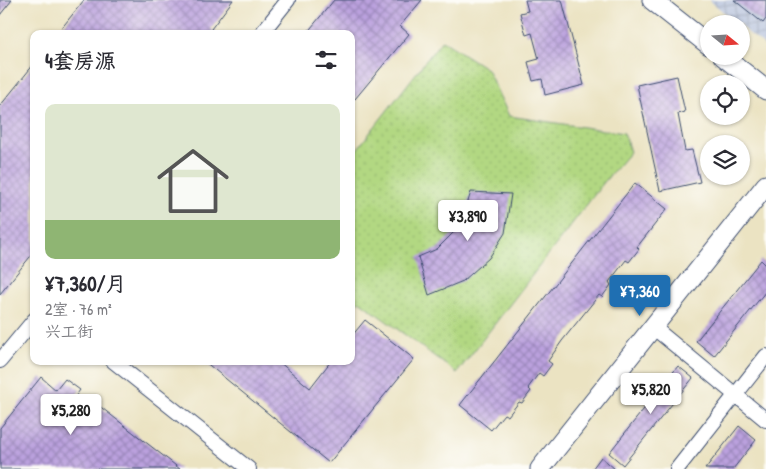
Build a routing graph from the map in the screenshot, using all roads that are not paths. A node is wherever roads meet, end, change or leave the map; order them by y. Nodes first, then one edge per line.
1 (288, 0) edge
2 (652, 0) edge
3 (264, 30) edge
4 (700, 38) edge
5 (734, 65) edge
6 (766, 90) edge
7 (766, 185) edge
8 (30, 325) edge
9 (653, 327) junction
10 (766, 356) edge
11 (0, 361) edge
12 (118, 365) edge
13 (736, 395) junction
14 (766, 420) edge
15 (249, 469) edge
16 (540, 469) edge
17 (677, 469) edge

1 - 3 street
2 - 4 main road
5 - 6 main road
7 - 9 main road
8 - 11 street
9 - 13 street
9 - 16 main road
10 - 13 street
12 - 15 street
13 - 14 street
13 - 17 street

